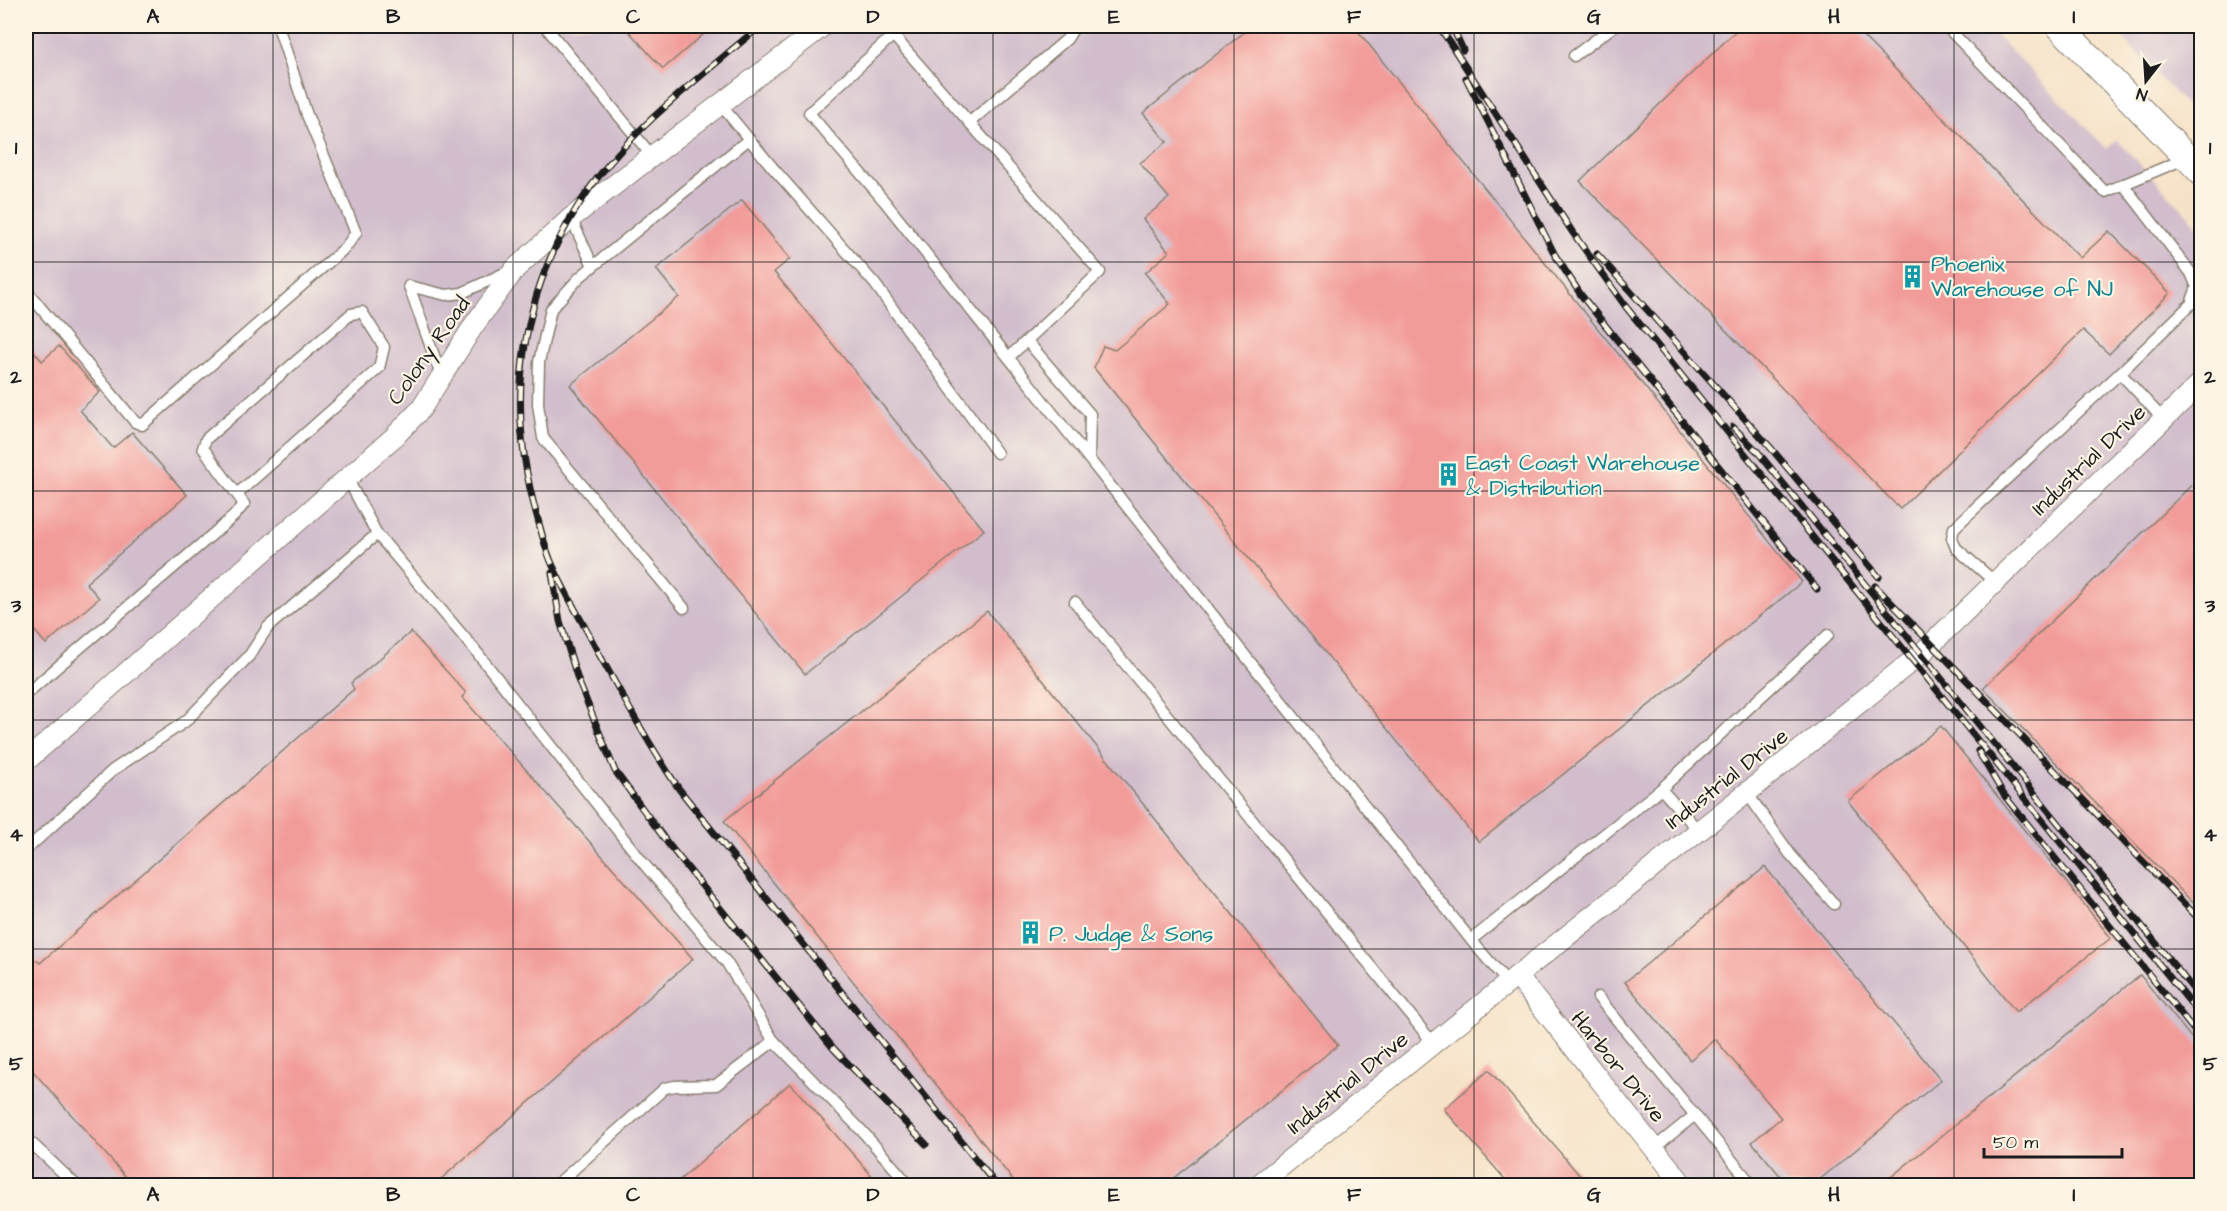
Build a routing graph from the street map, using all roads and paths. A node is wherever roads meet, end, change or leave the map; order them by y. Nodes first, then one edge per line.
1 (278, 26) edge
2 (545, 26) edge
3 (823, 26) edge
4 (878, 26) edge
5 (903, 26) edge
6 (1075, 26) edge
7 (1614, 26) edge
8 (1946, 26) edge
9 (2059, 26) edge
10 (892, 34) junction
11 (1574, 57) dead end
12 (720, 104) junction
13 (970, 122) junction
14 (749, 139) junction
15 (652, 156) junction
16 (2194, 165) edge
17 (2123, 184) junction
18 (571, 218) junction
19 (593, 266) junction
20 (515, 268) junction
21 (26, 290) edge
22 (1027, 340) junction
23 (1009, 357) junction
24 (2120, 373) junction
25 (442, 378) junction
26 (2202, 382) edge
27 (2163, 419) junction
28 (997, 453) dead end
29 (1089, 458) junction
30 (347, 478) junction
31 (237, 494) junction
32 (378, 534) junction
33 (1995, 582) junction
34 (1075, 602) dead end
35 (684, 608) dead end
36 (1828, 634) dead end
37 (26, 694) edge
38 (26, 761) edge
39 (1661, 789) junction
40 (1747, 793) junction
41 (1699, 831) junction
42 (26, 850) edge
43 (1834, 904) dead end
44 (1471, 940) junction
45 (1512, 979) junction
46 (1598, 996) dead end
47 (774, 1041) junction
48 (1433, 1043) junction
49 (1695, 1115) junction
50 (26, 1138) edge
51 (1654, 1148) junction
52 (77, 1185) edge
53 (555, 1185) edge
54 (910, 1185) edge
55 (1257, 1185) edge
56 (1684, 1185) edge
57 (1753, 1185) edge

1 - 21 lane
2 - 15 lane
3 - 12 street, Colony Road
4 - 10 lane
5 - 10 lane
6 - 13 lane
7 - 11 lane
8 - 17 lane
9 - 16 street
10 - 13 lane
10 - 23 lane
12 - 14 lane
12 - 15 street, Colony Road
13 - 22 lane
14 - 19 lane
14 - 28 lane
15 - 18 street, Colony Road
16 - 17 lane
17 - 24 lane
18 - 19 lane
18 - 20 street, Colony Road
19 - 35 lane
20 - 25 street, Colony Road
20 - 25 lane
22 - 23 lane
22 - 29 lane
23 - 29 lane
24 - 27 lane
24 - 33 lane
25 - 30 street, Colony Road
26 - 27 street, Industrial Drive
27 - 33 street, Industrial Drive
29 - 44 lane
30 - 32 lane
30 - 38 street, Colony Road
31 - 31 lane
31 - 37 lane
32 - 42 lane
32 - 47 lane
33 - 40 street, Industrial Drive
34 - 48 lane
36 - 39 lane
39 - 41 lane
39 - 44 lane
40 - 41 street, Industrial Drive
40 - 43 lane
41 - 45 street, Industrial Drive
44 - 45 lane
45 - 48 street, Industrial Drive
45 - 51 street, Harbor Drive
46 - 49 lane
47 - 53 lane
47 - 54 lane
48 - 55 street, Industrial Drive
49 - 51 lane
49 - 57 lane
50 - 52 lane
51 - 56 street, Harbor Drive

